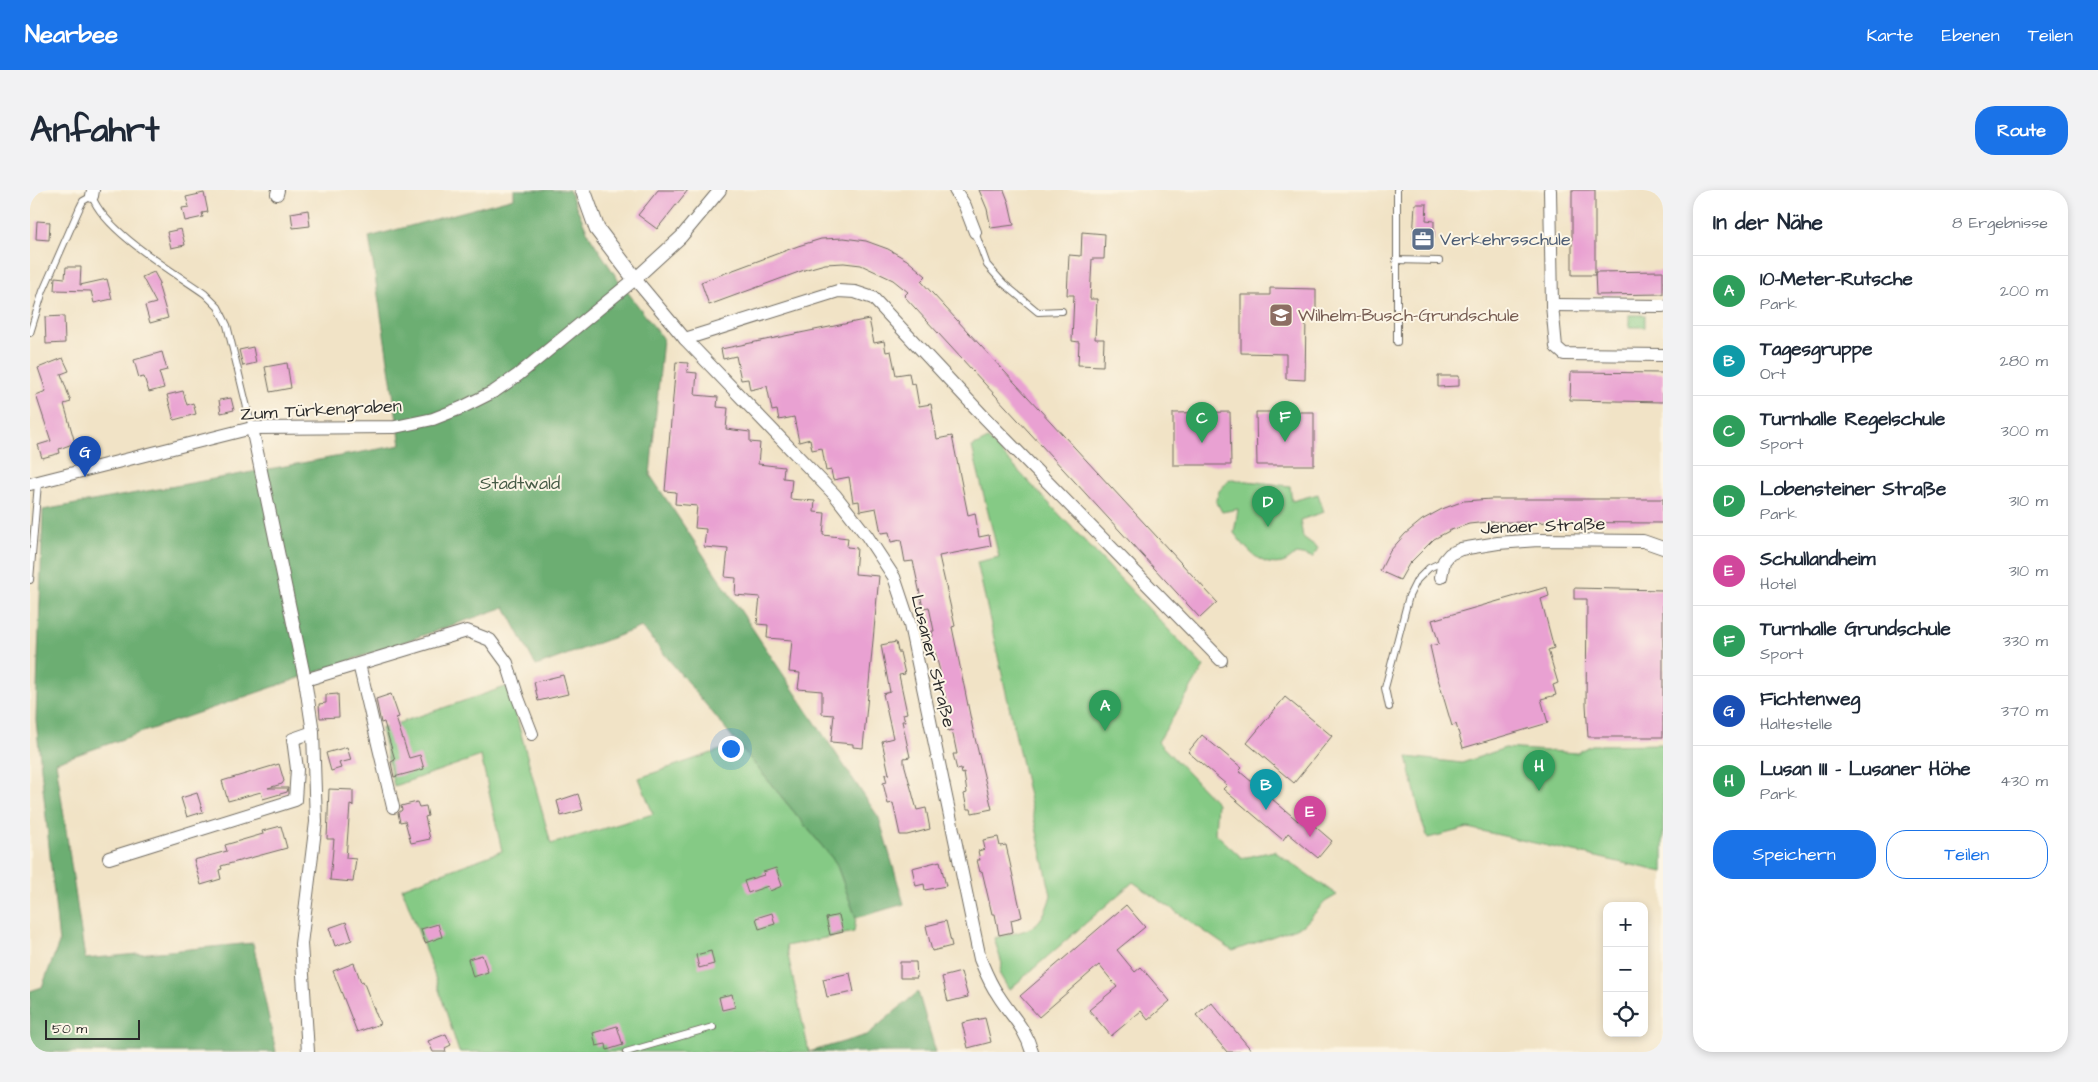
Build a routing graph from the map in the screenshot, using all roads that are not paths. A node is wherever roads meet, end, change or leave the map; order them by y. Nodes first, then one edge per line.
1 (583, 190) edge
2 (720, 190) edge
3 (955, 190) edge
4 (1397, 190) edge
5 (1550, 190) edge
6 (92, 193) edge
7 (975, 232) joint
8 (1396, 260) junction
9 (1439, 261) dead end
10 (635, 279) junction
11 (1552, 304) junction
12 (1663, 306) edge
13 (1062, 311) dead end
14 (30, 333) edge
15 (685, 339) junction
16 (1397, 342) dead end
17 (1663, 355) edge
18 (252, 428) junction
19 (34, 484) edge
20 (1663, 548) edge
21 (1444, 561) junction
22 (1442, 577) dead end
23 (30, 580) edge
24 (1220, 660) dead end
25 (359, 664) junction
26 (305, 680) junction
27 (1389, 707) dead end
28 (314, 732) junction
29 (532, 734) dead end
30 (393, 806) dead end
31 (109, 858) dead end
32 (713, 1027) dead end
33 (308, 1052) edge
34 (626, 1052) edge
35 (1032, 1052) edge

1 - 10 street
2 - 10 street, Zum Türkengraben
3 - 7 street
4 - 8 lane
5 - 11 street
6 - 14 lane
6 - 18 lane
7 - 13 lane
8 - 9 lane
8 - 16 lane
10 - 15 street, Lusaner Straße
10 - 18 street, Zum Türkengraben
11 - 12 street
11 - 17 street
15 - 24 street
15 - 35 street, Lusaner Straße
18 - 19 street, Zum Türkengraben
18 - 26 street
19 - 23 lane
20 - 21 street, Jenaer Straße
21 - 22 street
21 - 27 lane
25 - 26 street
25 - 29 street
25 - 30 street
26 - 28 street
28 - 31 street
28 - 33 street
32 - 34 lane

